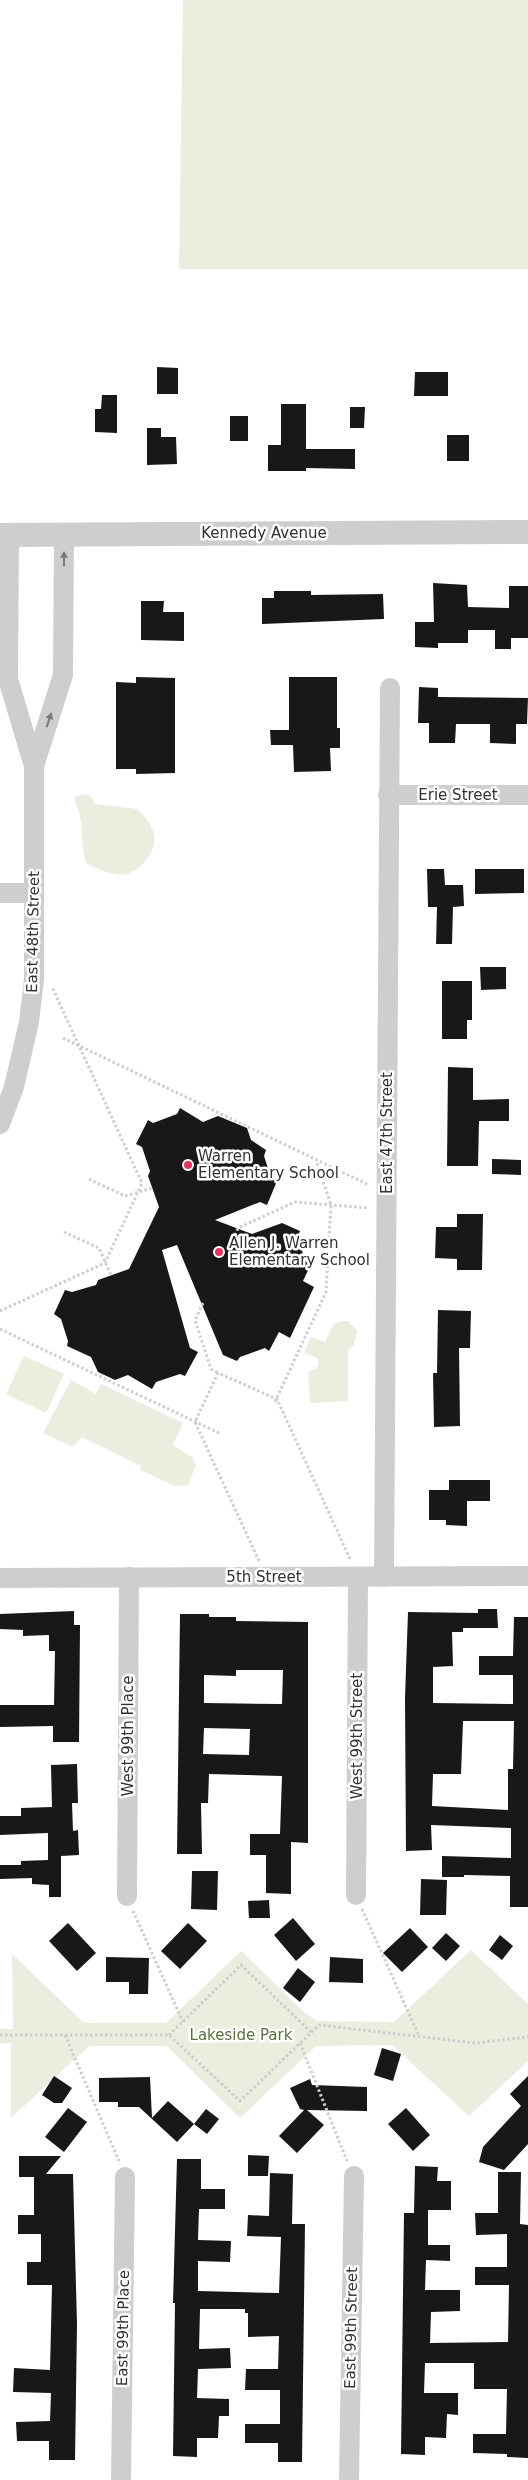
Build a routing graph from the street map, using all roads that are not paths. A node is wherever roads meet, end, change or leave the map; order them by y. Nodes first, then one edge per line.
1 (528, 532) edge
2 (4, 535) edge
3 (64, 535) junction
4 (390, 688) dead end
5 (34, 766) junction
6 (388, 795) junction
7 (528, 795) edge
8 (0, 893) edge
9 (34, 893) junction
10 (0, 1124) edge
11 (528, 1576) edge
12 (129, 1577) junction
13 (358, 1577) junction
14 (384, 1577) junction
15 (0, 1578) edge
16 (356, 1895) road end
17 (127, 1896) road end
18 (354, 2176) road end
19 (125, 2177) road end
20 (121, 2480) edge
21 (349, 2480) edge

1 - 3 street, Kennedy Avenue
2 - 3 street, Kennedy Avenue
2 - 5 street, East 48th Street
5 -> 3 street, East 48th Street
4 - 6 street, East 47th Street
5 - 9 street, East 48th Street
6 - 7 street, Erie Street
6 - 14 street, East 47th Street
8 - 9 street
9 - 10 street, East 48th Street
11 - 14 street, 5th Street
12 - 13 street, 5th Street
12 - 15 street, 5th Street
12 - 17 street, West 99th Place
13 - 14 street, 5th Street
13 - 16 street, West 99th Street
18 - 21 street, East 99th Street
19 - 20 street, East 99th Place

